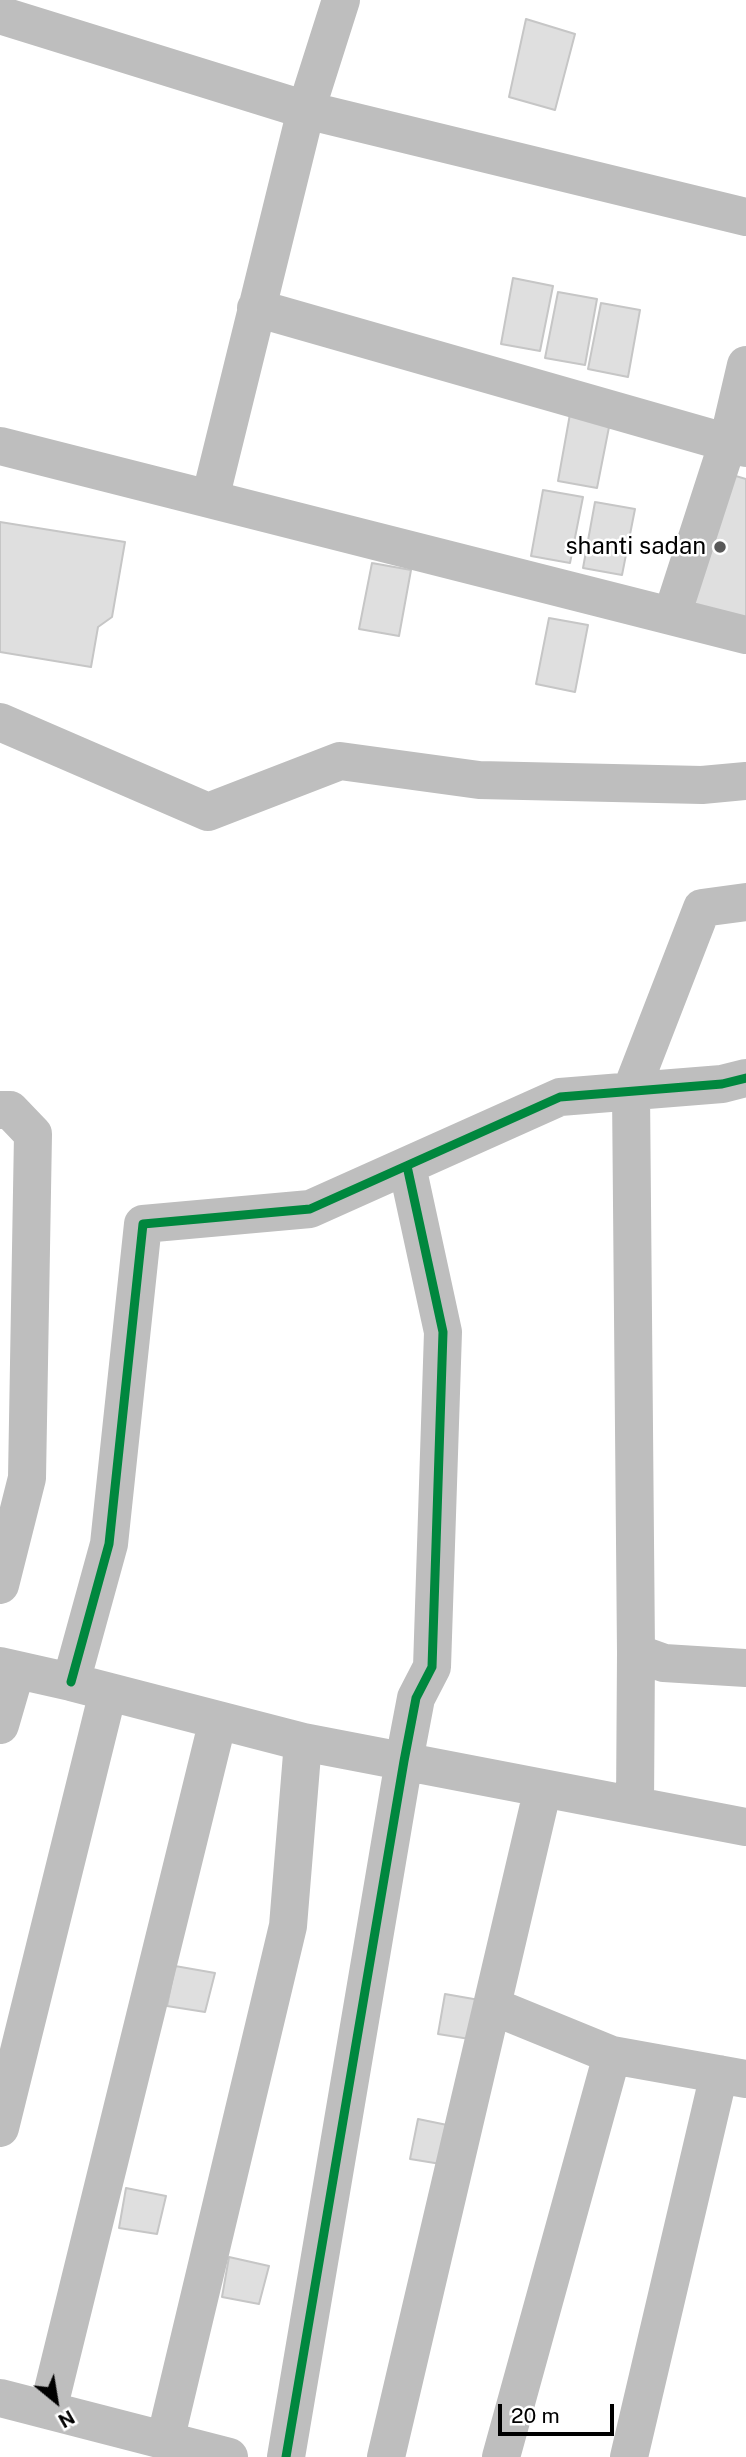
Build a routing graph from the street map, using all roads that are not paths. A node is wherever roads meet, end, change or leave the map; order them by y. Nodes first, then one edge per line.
1 (341, 0) edge
2 (0, 15) edge
3 (306, 110) junction
4 (746, 217) edge
5 (256, 307) junction
6 (746, 365) edge
7 (737, 445) edge
8 (0, 446) edge
9 (211, 499) junction
10 (672, 615) junction
11 (746, 635) edge
12 (0, 722) edge
13 (746, 781) edge
14 (746, 902) edge
15 (746, 1077) edge
16 (631, 1091) junction
17 (0, 1110) edge
18 (407, 1166) junction
19 (0, 1585) edge
20 (636, 1653) junction
21 (8, 1668) edge
22 (746, 1668) edge
23 (71, 1682) junction
24 (108, 1692) junction
25 (218, 1720) junction
26 (0, 1726) edge
27 (303, 1742) junction
28 (404, 1761) junction
29 (543, 1788) junction
30 (635, 1806) junction
31 (746, 1827) edge
32 (492, 2006) junction
33 (612, 2055) junction
34 (733, 2077) edge
35 (0, 2128) edge
36 (0, 2398) edge
37 (48, 2410) junction
38 (164, 2441) junction
39 (229, 2457) edge
40 (286, 2457) edge
41 (386, 2457) edge
42 (501, 2457) edge
43 (629, 2457) edge

1 - 3 street
2 - 3 street
3 - 4 street
3 - 5 street
5 - 7 street
5 - 9 street
6 - 7 street
7 - 10 street
8 - 9 street
9 - 10 street
10 - 11 street
12 - 13 street
14 - 16 street
15 - 16 street
16 - 18 street
16 - 20 street
17 - 19 street
18 - 23 street
18 - 28 street
20 - 22 street
20 - 30 street
21 - 23 street
21 - 26 street
23 - 24 street
24 - 25 street
24 - 35 street
25 - 27 street
25 - 37 street
27 - 28 street
27 - 38 street
28 - 29 street
28 - 40 street
29 - 30 street
29 - 32 street
30 - 31 street
32 - 33 street
32 - 41 street
33 - 34 street
33 - 42 street
34 - 43 street
36 - 37 street
37 - 38 street
38 - 39 street

